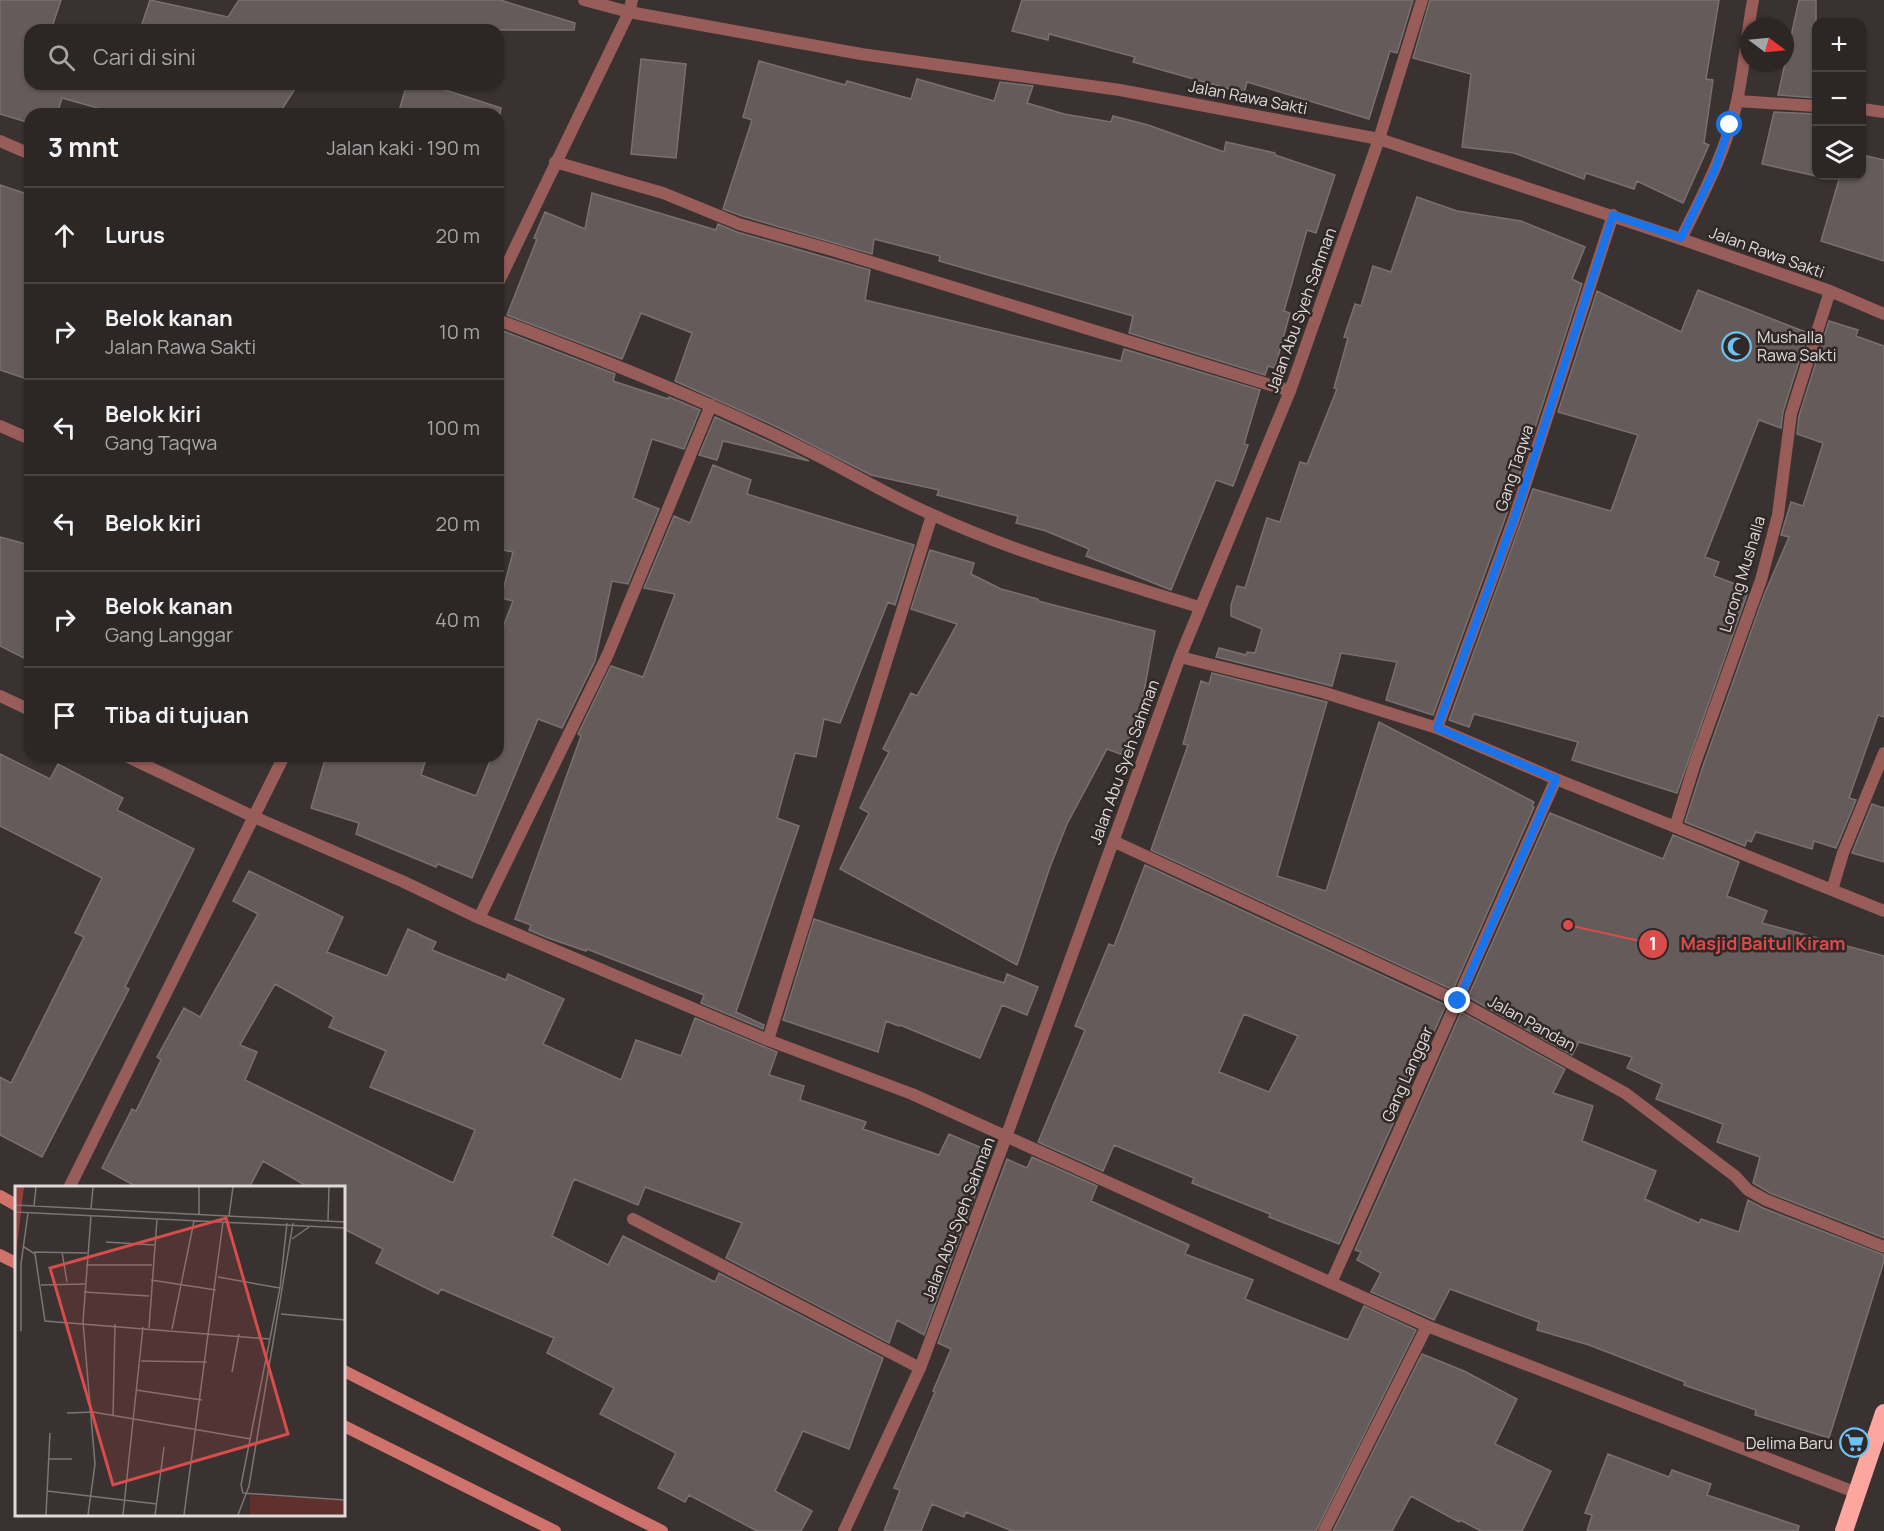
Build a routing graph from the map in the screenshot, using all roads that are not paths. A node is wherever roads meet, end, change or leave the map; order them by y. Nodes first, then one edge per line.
1 (584, 0) edge
2 (1422, 0) edge
3 (1753, 0) edge
4 (631, 6) edge
5 (1737, 101) junction
6 (1812, 106) edge
7 (1866, 110) edge
8 (1884, 112) edge
9 (1379, 139) junction
10 (0, 141) edge
11 (24, 151) edge
12 (555, 162) junction
13 (1613, 215) junction
14 (1681, 238) junction
15 (504, 270) edge
16 (1830, 291) junction
17 (1884, 314) edge
18 (504, 322) edge
19 (1290, 391) junction
20 (711, 405) junction
21 (0, 426) edge
22 (24, 436) edge
23 (932, 515) junction
24 (1199, 607) junction
25 (1179, 657) junction
26 (0, 696) edge
27 (24, 707) edge
28 (1437, 728) junction
29 (1884, 753) edge
30 (139, 762) edge
31 (281, 762) edge
32 (1556, 779) junction
33 (254, 817) junction
34 (1675, 827) junction
35 (1113, 841) junction
36 (1832, 890) junction
37 (1884, 911) edge
38 (479, 918) junction
39 (1458, 1001) junction
40 (768, 1040) junction
41 (1006, 1137) junction
42 (70, 1186) edge
43 (0, 1196) edge
44 (15, 1204) edge
45 (633, 1219) dead end
46 (1884, 1247) edge
47 (0, 1255) edge
48 (15, 1262) edge
49 (1331, 1283) junction
50 (1427, 1326) junction
51 (920, 1368) junction
52 (345, 1372) edge
53 (1884, 1413) edge
54 (345, 1426) edge
55 (1857, 1493) junction
56 (555, 1531) edge
57 (662, 1531) edge
58 (844, 1531) edge
59 (1324, 1531) edge
60 (1844, 1531) edge

1 - 4 street, Jalan Rawa Sakti
2 - 9 street, Jalan Abu Syeh Sahman
3 - 5 street
4 - 9 street, Jalan Rawa Sakti
4 - 12 street
5 - 6 street
5 - 14 street
7 - 8 street
9 - 13 street, Jalan Rawa Sakti
9 - 19 street, Jalan Abu Syeh Sahman
10 - 11 street
12 - 15 street
12 - 19 street
13 - 14 street, Jalan Rawa Sakti
13 - 28 street, Gang Taqwa
14 - 16 street, Jalan Rawa Sakti
16 - 17 street, Jalan Rawa Sakti
16 - 34 street, Lorong Mushalla
18 - 20 street
19 - 24 street, Jalan Abu Syeh Sahman
20 - 23 street
20 - 38 street
21 - 22 street
23 - 24 street
23 - 40 street
24 - 25 street, Jalan Abu Syeh Sahman
25 - 28 street
25 - 35 street, Jalan Abu Syeh Sahman
26 - 27 street
28 - 32 street
29 - 36 street
30 - 33 street
31 - 33 street
32 - 34 street
32 - 39 street, Gang Langgar
33 - 38 street
33 - 42 street
34 - 36 street
35 - 39 street, Jalan Pandan
35 - 41 street, Jalan Abu Syeh Sahman
36 - 37 street
38 - 40 street
39 - 46 street, Jalan Pandan
39 - 49 street, Gang Langgar
40 - 41 street
41 - 49 street
41 - 51 street, Jalan Abu Syeh Sahman
43 - 44 street
45 - 51 street
47 - 48 street
49 - 50 street
50 - 55 street
50 - 59 street
51 - 58 street, Jalan Abu Syeh Sahman
52 - 57 street
53 - 55 highway
54 - 56 street
55 - 60 highway

